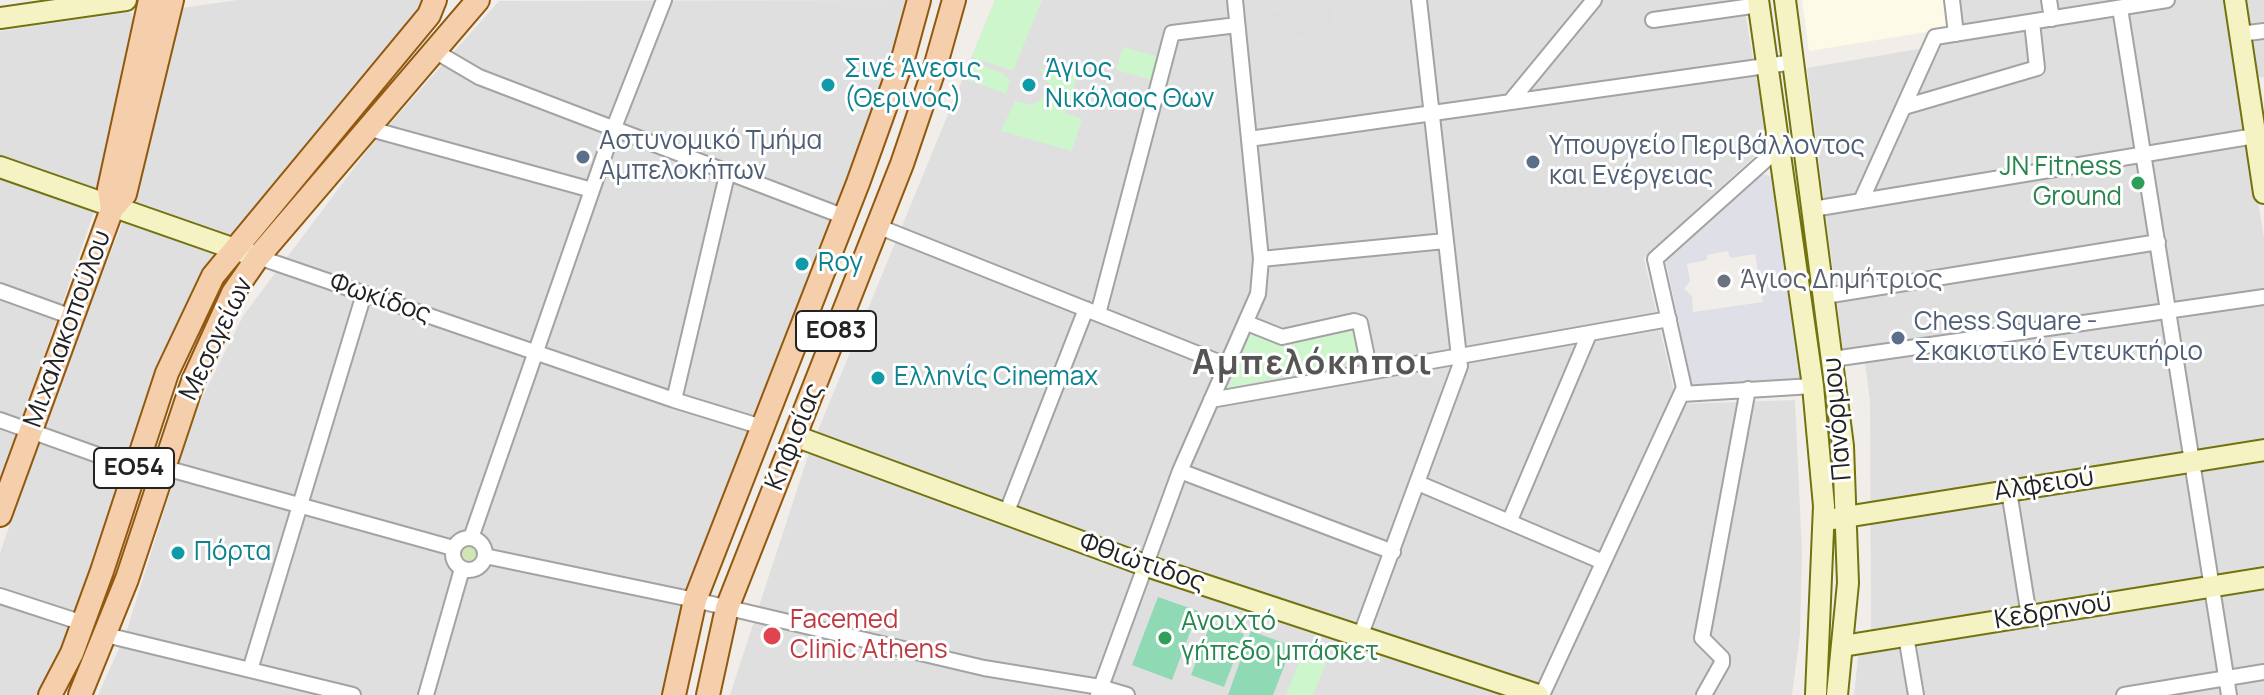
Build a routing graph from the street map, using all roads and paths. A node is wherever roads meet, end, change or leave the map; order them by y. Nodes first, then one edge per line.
1 (126, 0) edge
2 (150, 0) edge
3 (172, 0) edge
4 (435, 0) edge
5 (457, 0) edge
6 (478, 0) edge
7 (664, 0) edge
8 (919, 0) edge
9 (954, 0) edge
10 (1235, 0) edge
11 (1419, 0) edge
12 (1594, 0) edge
13 (1785, 0) edge
14 (1952, 0) edge
15 (2049, 0) edge
16 (2167, 0) edge
17 (2235, 0) edge
18 (1759, 3) edge
19 (2120, 8) junction
20 (0, 18) edge
21 (2052, 19) junction
22 (1653, 20) dead end
23 (2032, 22) junction
24 (1237, 25) junction
25 (2264, 31) edge
26 (1956, 34) junction
27 (2240, 34) junction
28 (433, 50) junction
29 (1794, 62) junction
30 (1768, 65) junction
31 (2256, 90) edge
32 (1510, 102) junction
33 (1904, 107) junction
34 (1432, 113) junction
35 (367, 128) junction
36 (613, 130) junction
37 (2255, 136) junction
38 (1249, 139) junction
39 (1804, 144) junction
40 (1780, 147) junction
41 (2145, 155) junction
42 (0, 167) edge
43 (727, 175) junction
44 (592, 190) junction
45 (2264, 193) edge
46 (1861, 201) junction
47 (112, 209) junction
48 (1813, 209) junction
49 (845, 217) junction
50 (877, 226) junction
51 (1445, 241) junction
52 (2158, 242) junction
53 (245, 253) junction
54 (1261, 259) junction
55 (0, 291) edge
56 (364, 294) junction
57 (1825, 296) junction
58 (2264, 297) edge
59 (2169, 311) junction
60 (1092, 312) junction
61 (72, 317) junction
62 (1669, 319) junction
63 (1247, 323) junction
64 (1589, 334) junction
65 (538, 354) junction
66 (1460, 356) junction
67 (1833, 359) junction
68 (1226, 365) junction
69 (1370, 372) junction
70 (1813, 386) junction
71 (1748, 389) junction
72 (1682, 394) junction
73 (674, 400) junction
74 (1211, 400) junction
75 (0, 420) edge
76 (762, 427) junction
77 (30, 431) junction
78 (795, 436) junction
79 (2264, 450) edge
80 (2191, 461) junction
81 (162, 467) junction
82 (134, 468) junction
83 (1180, 471) junction
84 (1418, 483) junction
85 (2009, 491) junction
86 (301, 504) junction
87 (1, 508) edge
88 (1006, 514) junction
89 (1846, 517) junction
90 (1510, 520) junction
91 (1824, 520) junction
92 (471, 538) junction
93 (453, 548) junction
94 (1393, 552) junction
95 (485, 556) junction
96 (1603, 562) junction
97 (1147, 566) junction
98 (462, 569) junction
99 (2264, 578) edge
100 (2211, 586) junction
101 (0, 596) edge
102 (695, 600) junction
103 (727, 608) junction
104 (2029, 616) junction
105 (83, 623) junction
106 (106, 635) junction
107 (1906, 636) junction
108 (1360, 637) junction
109 (1843, 646) junction
110 (250, 670) junction
111 (2264, 672) edge
112 (2226, 678) junction
113 (1099, 691) edge
114 (50, 695) edge
115 (63, 695) edge
116 (80, 695) edge
117 (353, 695) edge
118 (426, 695) edge
119 (674, 695) edge
120 (708, 695) edge
121 (1127, 695) edge
122 (1540, 695) edge
123 (1704, 695) edge
124 (1816, 695) edge
125 (1837, 695) edge
126 (1916, 695) edge
127 (2124, 695) edge
128 (2229, 695) edge

1 - 20 street
2 - 47 main road, Μιχαλακοπούλου
3 - 47 main road
4 - 53 main road, Μεσογείων / ΕΟ54
5 - 53 main road, Μεσογείων / ΕΟ54
6 - 28 main road, Μεσογείων / ΕΟ54
7 - 36 street
8 - 49 main road, Κηφισίας / ΕΟ83
9 - 50 main road, Κηφισίας / ΕΟ83
10 - 24 street
11 - 34 street
12 - 32 street
13 - 29 street, Πανόρμου
14 - 26 street
15 - 21 street
16 - 19 street
17 - 27 street
18 - 22 street
18 - 30 street, Πανόρμου
19 - 21 street
19 - 41 street
21 - 23 street
23 - 26 street
23 - 33 street
24 - 38 street
24 - 60 street
25 - 27 street
26 - 33 street
27 - 31 street
28 - 35 main road, Μεσογείων / ΕΟ54
28 - 36 street
29 - 30 street
29 - 39 street, Πανόρμου
30 - 32 street
30 - 40 street, Πανόρμου
31 - 37 street
32 - 34 street
33 - 46 street
34 - 38 street
34 - 51 street
35 - 44 street
35 - 53 main road, Μεσογείων / ΕΟ54
36 - 43 street
36 - 44 street
37 - 41 street
37 - 45 street
38 - 54 street
39 - 40 street
39 - 48 street, Πανόρμου
40 - 62 street
40 - 70 street, Πανόρμου
41 - 46 street
41 - 52 street
42 - 47 street, Φωκίδος
43 - 49 street
43 - 73 street
44 - 65 street
46 - 48 street
47 - 53 street, Φωκίδος
47 - 61 main road, Μιχαλακοπούλου
48 - 57 street, Πανόρμου
49 - 76 main road, Κηφισίας / ΕΟ83
50 - 60 street
50 - 78 main road, Κηφισίας / ΕΟ83
51 - 54 street
51 - 66 street
52 - 57 street
52 - 59 street
53 - 56 street, Φωκίδος
53 - 81 main road, Μεσογείων / ΕΟ54
53 - 82 main road, Μεσογείων / ΕΟ54
53 - 115 main road, Μεσογείων / ΕΟ54
54 - 63 street
55 - 61 street
56 - 65 street, Φωκίδος
56 - 86 street
57 - 67 street, Πανόρμου
58 - 59 street
59 - 67 street
59 - 80 street
60 - 68 street
60 - 88 street
61 - 77 main road, Μιχαλακοπούλου
62 - 64 street
62 - 72 street
63 - 68 street
63 - 69 street
64 - 66 street
64 - 90 street
65 - 73 street, Φωκίδος
65 - 92 street
66 - 69 street
66 - 84 street
67 - 89 street, Πανόρμου
68 - 74 street
69 - 74 street
70 - 71 street
70 - 91 street, Πανόρμου
71 - 72 street
71 - 123 street
72 - 96 street
73 - 76 street, Φωκίδος
74 - 83 street
75 - 77 street
76 - 102 main road, Κηφισίας / ΕΟ83
77 - 82 street
77 - 87 main road, Μιχαλακοπούλου
78 - 88 street, Φθιώτιδος
78 - 103 main road, Κηφισίας / ΕΟ83
79 - 80 street, Αλφειού
80 - 85 street, Αλφειού
80 - 100 street
81 - 86 street
81 - 106 main road, Μεσογείων / ΕΟ54
82 - 105 main road, Μεσογείων / ΕΟ54
83 - 94 street
83 - 97 street
84 - 90 street
84 - 94 street
85 - 89 street, Αλφειού
85 - 104 street
86 - 93 street
86 - 110 street
88 - 97 street, Φθιώτιδος
89 - 91 street, Αλφειού
89 - 109 street, Πανόρμου
90 - 96 street
91 - 124 street, Πανόρμου
92 - 93 street
92 - 95 street
93 - 98 street
94 - 108 street
95 - 98 street
95 - 102 street
96 - 122 street
97 - 108 street, Φθιώτιδος
97 - 113 street
98 - 118 street
99 - 100 street, Κεδρηνού
100 - 104 street, Κεδρηνού
100 - 112 street
101 - 105 street
102 - 103 street
102 - 119 main road, Κηφισίας / ΕΟ83
103 - 113 street
103 - 120 main road, Κηφισίας / ΕΟ83
104 - 107 street, Κεδρηνού
105 - 114 main road, Μεσογείων / ΕΟ54
106 - 110 street
106 - 116 main road, Μεσογείων / ΕΟ54
107 - 109 street, Κεδρηνού
107 - 126 street
108 - 122 street, Φθιώτιδος
109 - 125 street, Πανόρμου
110 - 117 street
111 - 112 street
112 - 127 street
112 - 128 street
113 - 121 street

